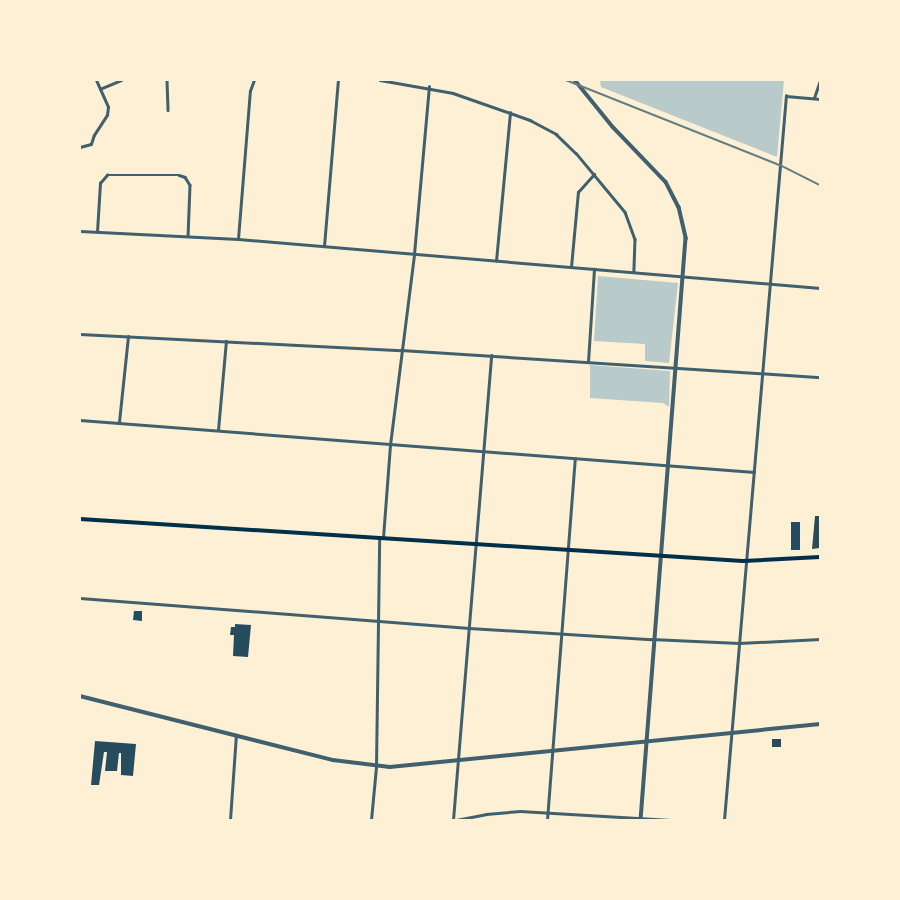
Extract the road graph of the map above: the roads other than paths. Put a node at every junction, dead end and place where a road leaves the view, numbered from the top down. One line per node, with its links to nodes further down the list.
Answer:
1 (96, 80): 10 (street)
2 (121, 80): 10 (street)
3 (167, 80): 13 (street)
4 (254, 80): 20 (street)
5 (338, 80): 21 (street)
6 (380, 80): 9 (street)
7 (575, 80): 27 (street)
8 (820, 81): 11 (street)
9 (429, 87): 14 (street); 22 (street)
10 (100, 89): 15 (street)
11 (814, 98): 12 (street); 28 (street)
12 (820, 99)
13 (168, 110)
14 (510, 113): 16 (street); 23 (street)
15 (80, 148)
16 (594, 174): 24 (street); 26 (street)
17 (80, 231): 18 (street)
18 (96, 232): 19 (street); 19 (street)
19 (188, 236): 20 (street)
20 (238, 239): 21 (street)
21 (324, 246): 22 (street)
22 (414, 254): 23 (street); 33 (street)
23 (496, 260): 24 (street)
24 (572, 267): 25 (street)
25 (594, 269): 26 (street); 35 (street)
26 (634, 272): 27 (street)
27 (684, 276): 28 (street); 36 (street)
28 (770, 284): 29 (street); 37 (street)
29 (820, 288)
30 (80, 334): 31 (street)
31 (128, 336): 32 (street); 40 (street)
32 (226, 341): 33 (street); 41 (street)
33 (401, 350): 34 (street); 42 (street)
34 (491, 356): 35 (street); 43 (street)
35 (588, 362): 36 (street)
36 (674, 368): 37 (street); 45 (street)
37 (762, 373): 38 (street); 46 (street)
38 (820, 377)
39 (80, 420): 40 (street)
40 (119, 422): 41 (street)
41 (218, 430): 42 (street)
42 (390, 445): 43 (street); 48 (street)
43 (484, 452): 44 (street); 49 (street)
44 (575, 459): 45 (street); 50 (street)
45 (668, 465): 46 (street); 51 (street)
46 (754, 472): 53 (street)
47 (80, 519): 48 (main road)
48 (381, 538): 49 (main road); 55 (street)
49 (476, 544): 50 (main road); 56 (street)
50 (568, 550): 51 (main road); 57 (street)
51 (662, 556): 53 (main road); 58 (street)
52 (820, 557): 53 (main road)
53 (747, 561): 60 (street)
54 (80, 598): 55 (street)
55 (377, 621): 56 (street); 68 (street)
56 (469, 628): 57 (street); 67 (street)
57 (562, 634): 58 (street); 66 (street)
58 (655, 639): 60 (street); 65 (street)
59 (820, 639): 60 (street)
60 (739, 643): 63 (street)
61 (80, 696): 64 (street)
62 (820, 724): 63 (street)
63 (731, 732): 65 (street); 76 (street)
64 (236, 735): 68 (street); 71 (street)
65 (647, 740): 66 (street); 70 (street)
66 (552, 750): 67 (street); 69 (street)
67 (460, 761): 68 (street); 73 (street)
68 (376, 767): 72 (street)
69 (548, 812): 70 (street); 73 (street); 74 (street)
70 (642, 819): 75 (street)
71 (230, 820)
72 (372, 820)
73 (455, 820)
74 (547, 820)
75 (671, 820)
76 (724, 820)

